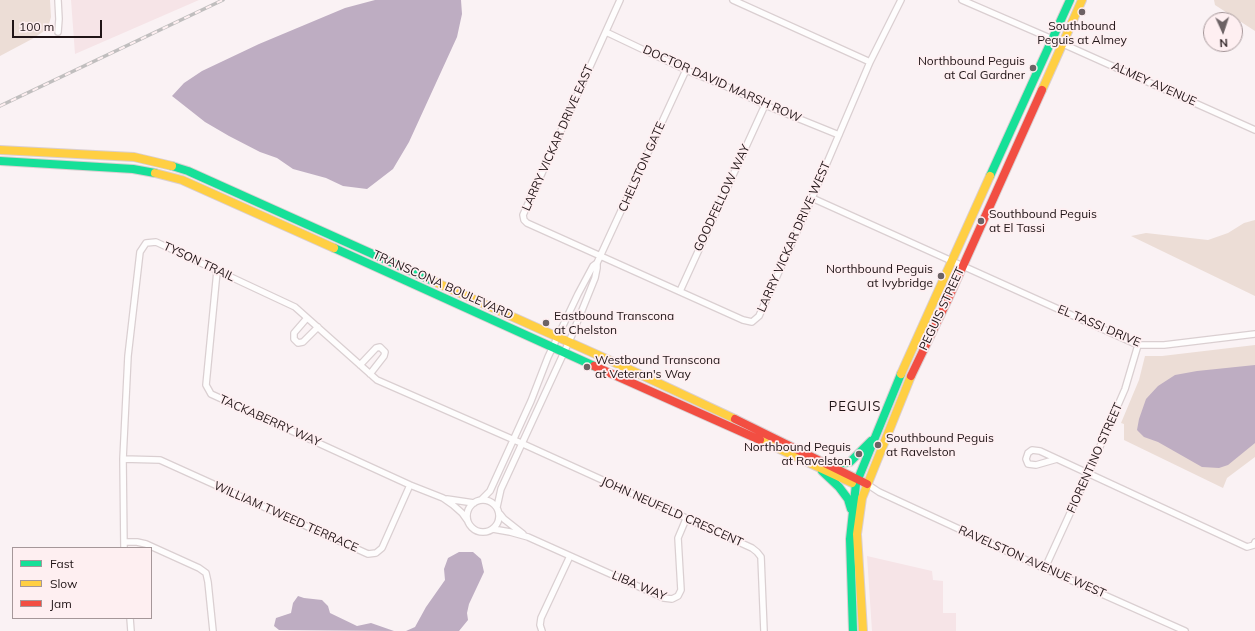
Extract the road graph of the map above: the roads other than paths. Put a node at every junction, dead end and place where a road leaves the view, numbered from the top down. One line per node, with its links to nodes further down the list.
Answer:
1 (58, 0): 8 (street)
2 (620, 0): 9 (street, LARRY VICKAR DRIVE EAST)
3 (733, 0): 12 (street)
4 (901, 0): 12 (street, LARRY VICKAR DRIVE WEST)
5 (962, 0): 10 (street, ALMEY AVENUE)
6 (1070, 0): 10 (street, PEGUIS STREET)
7 (1082, 0): 11 (street, PEGUIS STREET)
8 (58, 32)
9 (606, 32): 13 (street, DOCTOR DAVID MARSH ROW); 20 (street, LARRY VICKAR DRIVE EAST)
10 (1052, 39): 11 (street, ALMEY AVENUE); 21 (street, PEGUIS STREET)
11 (1063, 44): 15 (street, ALMEY AVENUE); 23 (street, PEGUIS STREET)
12 (870, 62): 16 (street, LARRY VICKAR DRIVE WEST)
13 (686, 70): 14 (street, DOCTOR DAVID MARSH ROW); 20 (street, CHELSTON GATE)
14 (765, 105): 16 (street, DOCTOR DAVID MARSH ROW); 25 (street, GOODFELLOW WAY)
15 (1255, 130)
16 (839, 134): 19 (street, LARRY VICKAR DRIVE WEST)
17 (0, 150): 29 (street, TRANSCONA BOULEVARD)
18 (0, 161): 32 (street, TRANSCONA BOULEVARD)
19 (812, 198): 21 (street, EL TASSI DRIVE); 25 (street, LARRY VICKAR DRIVE WEST)
20 (601, 257): 22 (street, CHELSTON GATE); 25 (street, LARRY VICKAR DRIVE WEST)
21 (952, 262): 23 (street, EL TASSI DRIVE); 36 (street, PEGUIS STREET)
22 (597, 263): 29 (street, CHELSTON GATE); 30 (street, CHELSTON GATE)
23 (963, 266): 31 (street, EL TASSI DRIVE); 46 (street, PEGUIS STREET)
24 (217, 271): 26 (street, TYSON TRAIL); 39 (street, TYSON TRAIL); 45 (street, TACKABERRY WAY)
25 (680, 291)
26 (307, 318): 27 (street, TYSON TRAIL); 27 (street)
27 (318, 327): 34 (street, TYSON TRAIL)
28 (1255, 334): 31 (street, EL TASSI DRIVE)
29 (558, 337): 30 (street, TRANSCONA BOULEVARD); 32 (street, CHELSTON GATE)
30 (569, 342): 33 (street, CHELSTON GATE); 41 (street, TRANSCONA BOULEVARD)
31 (1138, 345): 43 (street, FIORENTINO STREET)
32 (553, 347): 33 (street, TRANSCONA BOULEVARD); 37 (street, CHELSTON GATE)
33 (564, 352): 38 (street, CHELSTON GATE); 42 (street, TRANSCONA BOULEVARD)
34 (360, 365): 35 (street, TYSON TRAIL); 35 (street)
35 (370, 374): 37 (street, TYSON TRAIL)
36 (875, 436): 41 (street); 44 (street, PEGUIS STREET)
37 (513, 440): 38 (street, JOHN NEUFELD CRESCENT); 48 (street, CHELSTON GATE)
38 (521, 443): 50 (street, CHELSTON GATE); 53 (street, JOHN NEUFELD CRESCENT)
39 (123, 459): 45 (street, WILLIAM TWEED TERRACE); 58 (street, TYSON TRAIL)
40 (1057, 459): 40 (street); 43 (street)
41 (825, 463): 44 (street, TRANSCONA BOULEVARD)
42 (815, 466): 44 (street, TRANSCONA BOULEVARD); 51 (street)
43 (1088, 474): 57 (street); 60 (street, FIORENTINO STREET)
44 (857, 482): 46 (street, TRANSCONA BOULEVARD); 51 (street, PEGUIS STREET)
45 (410, 485): 47 (street, TACKABERRY WAY)
46 (866, 486): 60 (street, RAVELSTON AVENUE WEST); 67 (street, PEGUIS STREET)
47 (443, 498): 49 (street); 54 (street)
48 (481, 500): 49 (street); 50 (street)
49 (474, 503): 54 (street)
50 (497, 507): 52 (street)
51 (852, 513): 66 (street, PEGUIS STREET)
52 (500, 514): 55 (street); 56 (street, LIBA WAY)
53 (686, 519): 59 (street, LIBA WAY); 65 (street, JOHN NEUFELD CRESCENT)
54 (467, 520): 55 (street)
55 (493, 529): 56 (street, LIBA WAY)
56 (528, 537): 59 (street, LIBA WAY)
57 (1255, 542)
58 (124, 545): 63 (street)
59 (570, 556): 64 (street)
60 (1045, 568): 68 (street, RAVELSTON AVENUE WEST)
61 (130, 619): 62 (street)
62 (131, 631)
63 (213, 631)
64 (542, 631)
65 (764, 631)
66 (853, 631)
67 (863, 631)
68 (1185, 631)

